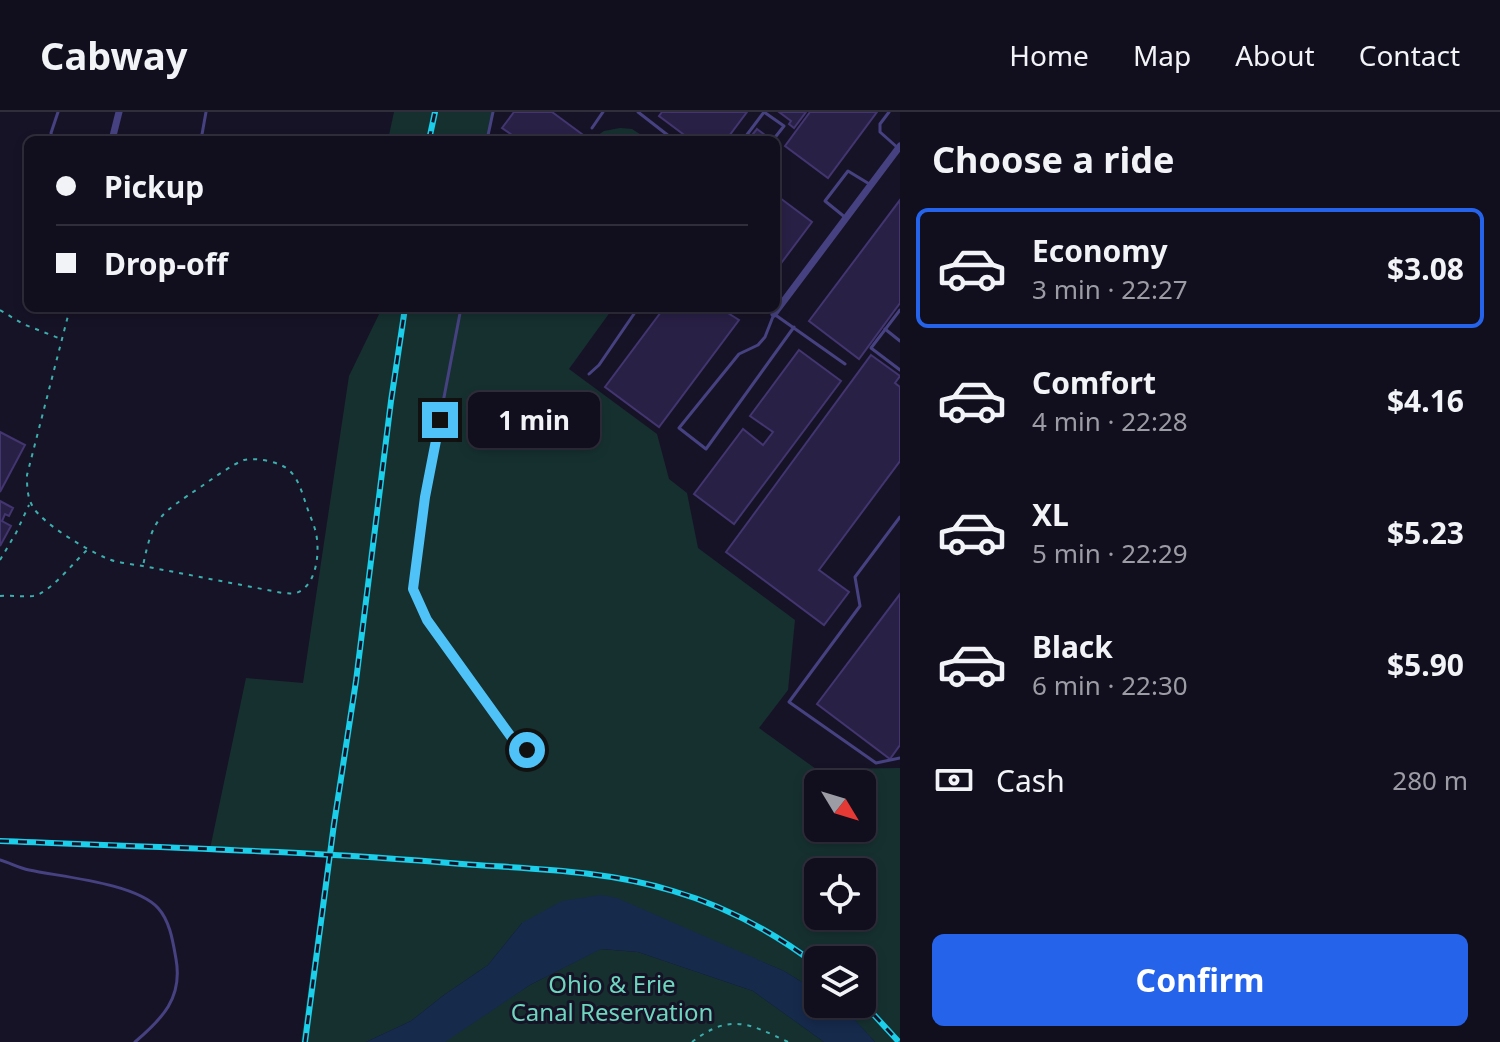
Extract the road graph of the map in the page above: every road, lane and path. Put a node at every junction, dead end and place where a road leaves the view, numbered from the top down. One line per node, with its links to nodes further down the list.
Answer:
1 (58, 112): 10 (lane)
2 (119, 112): 11 (street)
3 (206, 112): 12 (lane)
4 (493, 112): 13 (lane)
5 (603, 112): 9 (lane)
6 (638, 112): 14 (lane)
7 (764, 112): 15 (lane); 16 (lane)
8 (889, 112): 17 (lane)
9 (592, 128)
10 (52, 136)
11 (113, 136)
12 (202, 136)
13 (488, 136)
14 (669, 136)
15 (746, 136)
16 (776, 136)
17 (899, 147): 18 (street)
18 (871, 185): 19 (street); 19 (lane)
19 (846, 218): 20 (street)
20 (780, 306)
21 (0, 310): 29 (path)
22 (900, 310): 28 (lane)
23 (69, 312): 29 (path)
24 (460, 312): 40 (lane)
25 (635, 312): 33 (lane)
26 (774, 314): 27 (lane); 27 (lane)
27 (794, 327): 31 (lane)
28 (885, 329): 30 (lane); 32 (lane)
29 (62, 339): 34 (path)
30 (900, 341)
31 (845, 364)
32 (900, 370)
33 (589, 374)
34 (30, 502): 36 (path); 37 (path)
35 (900, 517): 41 (lane)
36 (88, 549): 38 (path); 39 (path)
37 (0, 560)
38 (143, 566): 38 (path)
39 (0, 596)
40 (540, 754)
41 (900, 758)
42 (0, 860): 43 (lane)
43 (135, 1042)
44 (692, 1042): 45 (path)
45 (788, 1042)

